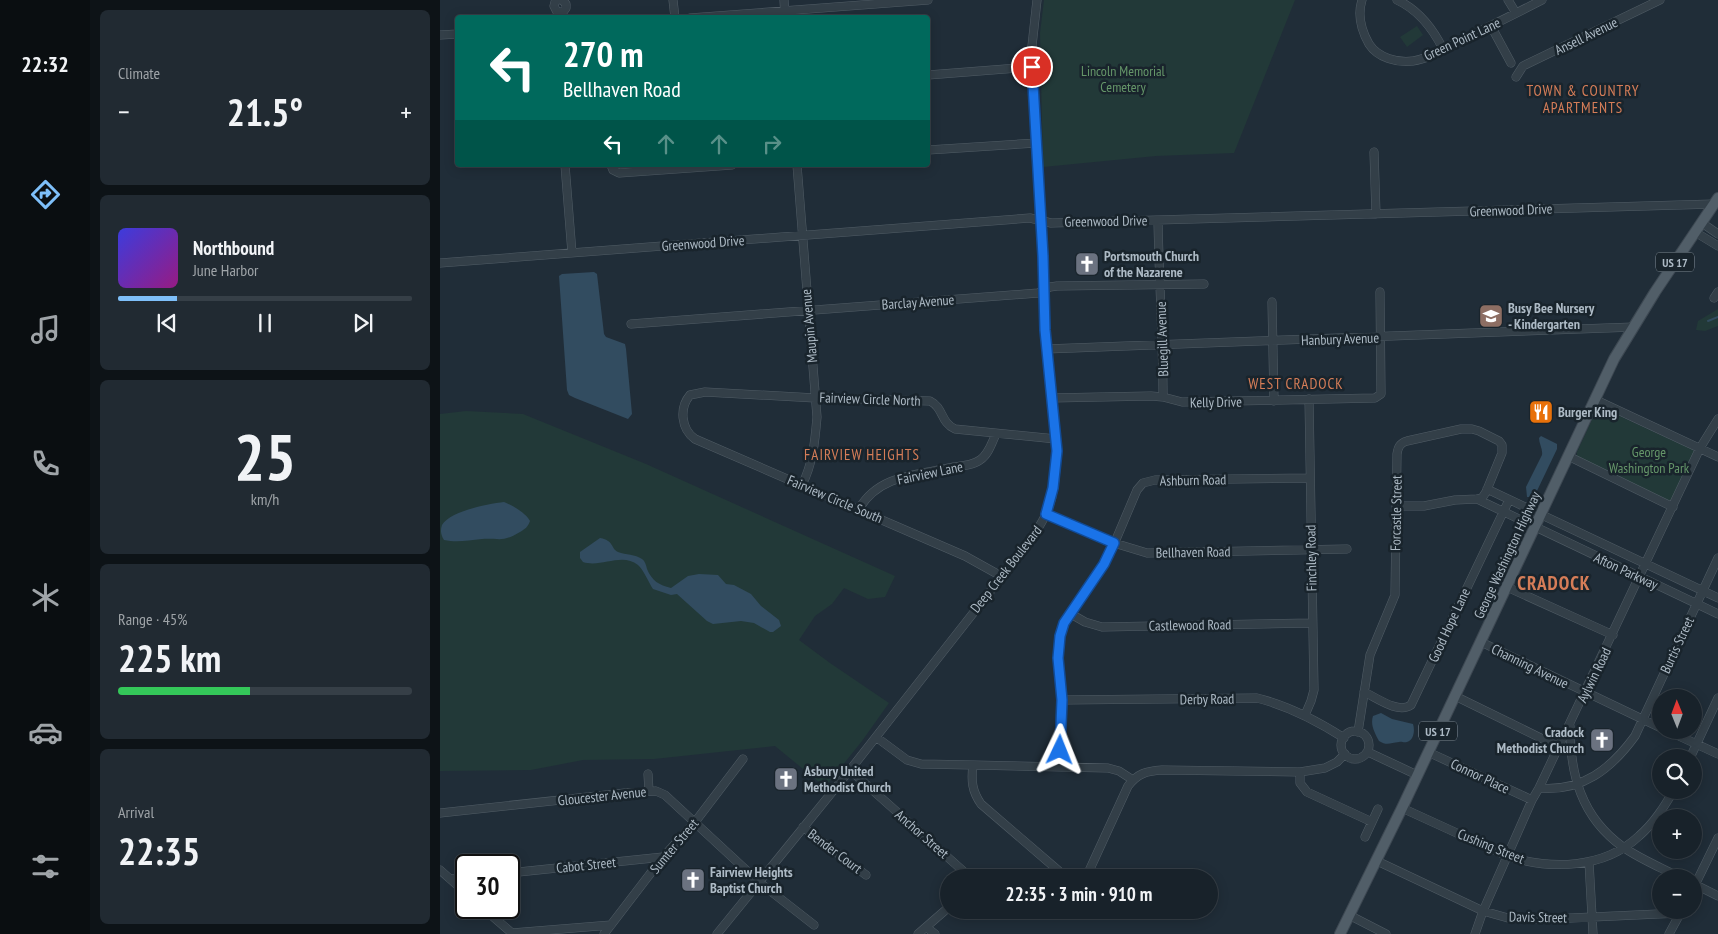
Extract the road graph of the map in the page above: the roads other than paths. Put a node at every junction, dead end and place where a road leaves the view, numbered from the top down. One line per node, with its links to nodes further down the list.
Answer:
1 (560, 0): 13 (street)
2 (673, 0): 14 (street)
3 (784, 0): 12 (street)
4 (928, 0): 12 (street)
5 (1037, 0): 21 (street, Deep Creek Boulevard)
6 (1362, 0): 19 (street, Green Point Lane)
7 (1397, 0): 19 (street)
8 (1508, 0): 11 (street)
9 (1542, 0): 11 (street, Green Point Lane)
10 (1660, 0): 23 (street, Ansell Avenue)
11 (1516, 13): 16 (street, Green Point Lane)
12 (785, 14): 15 (street)
13 (556, 15)
14 (675, 15)
15 (761, 15)
16 (1491, 26): 19 (street, Green Point Lane); 20 (street)
17 (455, 34): 18 (street)
18 (440, 35)
19 (1443, 49)
20 (1511, 63)
21 (1032, 67): 22 (street); 24 (street, Deep Creek Boulevard)
22 (930, 74)
23 (1516, 77)
24 (1036, 142): 25 (street); 33 (street, Deep Creek Boulevard)
25 (930, 150)
26 (1374, 152): 32 (street)
27 (565, 167): 39 (street)
28 (612, 167): 29 (street)
29 (704, 167)
30 (797, 167): 37 (street, Maupin Avenue)
31 (1716, 201): 32 (street, Greenwood Drive); 35 (main road, George Washington Highway / US 17)
32 (1376, 214): 34 (street, Greenwood Drive)
33 (1040, 220): 34 (street, Greenwood Drive); 37 (street, Greenwood Drive); 43 (street, Deep Creek Boulevard)
34 (1158, 220): 41 (street, Bluegill Avenue)
35 (1699, 228): 36 (street); 38 (street); 48 (main road, George Washington Highway / US 17)
36 (1718, 234)
37 (801, 235): 39 (street, Greenwood Drive); 46 (street, Maupin Avenue)
38 (1718, 246)
39 (572, 253): 40 (street, Greenwood Drive)
40 (440, 263)
41 (1159, 284): 42 (street, Barclay Avenue); 43 (street, Barclay Avenue); 51 (street, Bluegill Avenue)
42 (1204, 284)
43 (1044, 290): 46 (street, Barclay Avenue); 52 (street, Deep Creek Boulevard)
44 (1380, 292): 49 (street)
45 (1272, 302): 50 (street)
46 (808, 310): 47 (street, Barclay Avenue); 54 (street, Maupin Avenue)
47 (631, 324)
48 (1634, 327): 49 (street, Hanbury Avenue); 56 (main road, George Washington Highway / US 17)
49 (1380, 337): 50 (street, Hanbury Avenue); 57 (street, Kelly Drive)
50 (1273, 341): 51 (street, Hanbury Avenue); 58 (street)
51 (1163, 345): 52 (street, Hanbury Avenue); 53 (street, Bluegill Avenue)
52 (1046, 349): 55 (street, Deep Creek Boulevard)
53 (1163, 397): 55 (street, Kelly Drive); 58 (street, Kelly Drive)
54 (815, 398): 59 (street, Fairview Circle North); 61 (street, Fairview Circle North); 67 (street, Maupin Avenue)
55 (1051, 398): 62 (street, Deep Creek Boulevard)
56 (1594, 399): 63 (street); 64 (main road, George Washington Highway / US 17)
57 (1310, 400): 58 (street, Kelly Drive); 66 (street, Finchley Road)
58 (1274, 401)
59 (683, 412): 67 (street, Fairview Circle South)
60 (1718, 419): 63 (street, Aylwin Road)
61 (996, 434): 62 (street, Fairview Circle North); 73 (street, Fairview Lane)
62 (1056, 439): 75 (street, Deep Creek Boulevard)
63 (1700, 448): 65 (street); 72 (street, Aylwin Road)
64 (1568, 456): 72 (street); 76 (main road, George Washington Highway / US 17)
65 (1718, 456)
66 (1310, 478): 78 (street, Ashburn Road); 80 (street, Finchley Road)
67 (802, 485): 73 (street, Fairview Circle South)
68 (1487, 489): 69 (street); 70 (street, Afton Parkway); 71 (street, Forcastle Street)
69 (1477, 499): 71 (street); 74 (street, Afton Parkway)
70 (1509, 500): 74 (street, Good Hope Lane); 76 (street, Afton Parkway)
71 (1396, 506): 94 (street, Forcastle Street)
72 (1673, 507): 82 (street, Aylwin Road)
73 (859, 510): 83 (street, Fairview Circle South)
74 (1503, 512): 77 (street, Afton Parkway); 94 (street, Good Hope Lane)
75 (1046, 514): 78 (street, Bellhaven Road); 83 (street, Deep Creek Boulevard)
76 (1541, 514): 77 (main road, George Washington Highway / US 17); 82 (street, Afton Parkway)
77 (1535, 528): 84 (street, Afton Parkway); 85 (main road, George Washington Highway / US 17)
78 (1114, 543): 80 (street, Bellhaven Road); 89 (street)
79 (1347, 549): 80 (street, Bellhaven Road)
80 (1311, 550): 91 (street, Finchley Road)
81 (1718, 558): 86 (street, Burtis Street)
82 (1646, 565): 84 (street, Aylwin Road); 86 (street, Afton Parkway)
83 (1001, 576): 104 (street, Deep Creek Boulevard)
84 (1640, 578): 88 (street, Afton Parkway); 92 (street, Aylwin Road)
85 (1507, 587): 92 (street); 93 (main road, George Washington Highway / US 17)
86 (1702, 591): 87 (street, Afton Parkway); 88 (street, Burtis Street)
87 (1718, 598)
88 (1697, 604): 90 (street, Afton Parkway); 100 (street, Burtis Street)
89 (1071, 614): 91 (street, Castlewood Road); 98 (street)
90 (1718, 614)
91 (1312, 623): 99 (street, Finchley Road)
92 (1613, 635): 95 (street, Aylwin Road)
93 (1481, 642): 95 (street, Channing Avenue); 96 (main road, George Washington Highway / US 17)
94 (1364, 692): 103 (street, Forcastle Street)
95 (1585, 693): 100 (street, Channing Avenue); 101 (street, Aylwin Road)
96 (1455, 696): 108 (street); 111 (main road, George Washington Highway / US 17)
97 (1718, 698): 107 (street)
98 (1062, 700): 99 (street, Derby Road); 116 (street)
99 (1305, 715): 105 (street, Derby Road)
100 (1643, 719): 102 (street, Channing Avenue); 122 (street, Burtis Street)
101 (1570, 724): 108 (street, Aylwin Road); 122 (street)
102 (1652, 724)
103 (1358, 732): 105 (street); 110 (street)
104 (876, 737): 115 (street); 117 (street, Deep Creek Boulevard)
105 (1344, 738): 112 (street)
106 (1686, 739): 107 (street)
107 (1697, 744): 109 (street); 113 (street)
108 (1559, 747): 123 (street, Aylwin Road)
109 (1694, 749)
110 (1368, 752): 112 (street); 120 (street)
111 (1428, 752): 120 (main road, George Washington Highway / US 17); 126 (street, Connor Place)
112 (1345, 754): 118 (street)
113 (1718, 754)
114 (743, 758): 130 (street, Sumter Street)
115 (973, 765): 116 (street); 141 (street)
116 (1060, 766): 121 (street)
117 (850, 770): 132 (street, Deep Creek Boulevard); 140 (street, Anchor Street)
118 (1300, 772): 121 (street); 131 (street)
119 (648, 774): 124 (street)
120 (1417, 775): 127 (main road, George Washington Highway / US 17)
121 (1133, 780): 142 (street)
122 (1576, 785): 123 (street, Burtis Street); 135 (street)
123 (1539, 788): 126 (street, Aylwin Road)
124 (648, 791): 129 (street, Gloucester Avenue); 130 (street, Gloucester Avenue)
125 (1669, 799): 135 (street, Cushing Street)
126 (1532, 800): 136 (street, Aylwin Road)
127 (1402, 808): 136 (street, Cushing Street); 138 (main road, George Washington Highway / US 17)
128 (1378, 809): 131 (street)
129 (440, 813)
130 (695, 822): 137 (street, Sumter Street); 150 (street, Gloucester Avenue)
131 (1372, 822): 133 (street)
132 (804, 827): 147 (street, Bender Court); 150 (street, Deep Creek Boulevard)
133 (1365, 837)
134 (1718, 838): 144 (street)
135 (1624, 848): 139 (street, Cushing Street); 143 (street)
136 (1507, 856): 139 (street, Cushing Street); 154 (street, Aylwin Road)
137 (663, 857): 146 (street, Cabot Street); 161 (street, Sumter Street)
138 (1377, 861): 154 (street, Davis Street); 157 (main road, George Washington Highway / US 17)
139 (1589, 862): 158 (street)
140 (961, 869)
141 (1057, 869)
142 (1090, 869)
143 (1663, 869)
144 (1702, 869)
145 (440, 870): 149 (street)
146 (520, 872)
147 (866, 875)
148 (455, 878): 149 (street)
149 (450, 879): 151 (street)
150 (759, 882): 162 (street, Gloucester Avenue); 166 (street, Deep Creek Boulevard)
151 (455, 883)
152 (1702, 889): 153 (street)
153 (1718, 896)
154 (1483, 911): 158 (street, Davis Street); 171 (street, Aylwin Road)
155 (1652, 913): 158 (street, Davis Street)
156 (940, 915): 163 (street)
157 (1349, 915): 169 (main road, George Washington Highway / US 17); 170 (street)
158 (1592, 917): 172 (street)
159 (495, 919): 164 (street)
160 (1677, 919): 173 (street)
161 (611, 925): 164 (street); 165 (street, Sumter Street)
162 (814, 925)
163 (926, 927): 167 (street); 168 (street)
164 (512, 934)
165 (604, 934)
166 (717, 934)
167 (918, 934)
168 (934, 934)
169 (1340, 934)
170 (1386, 934)
171 (1475, 934)
172 (1593, 934)
173 (1669, 934)

